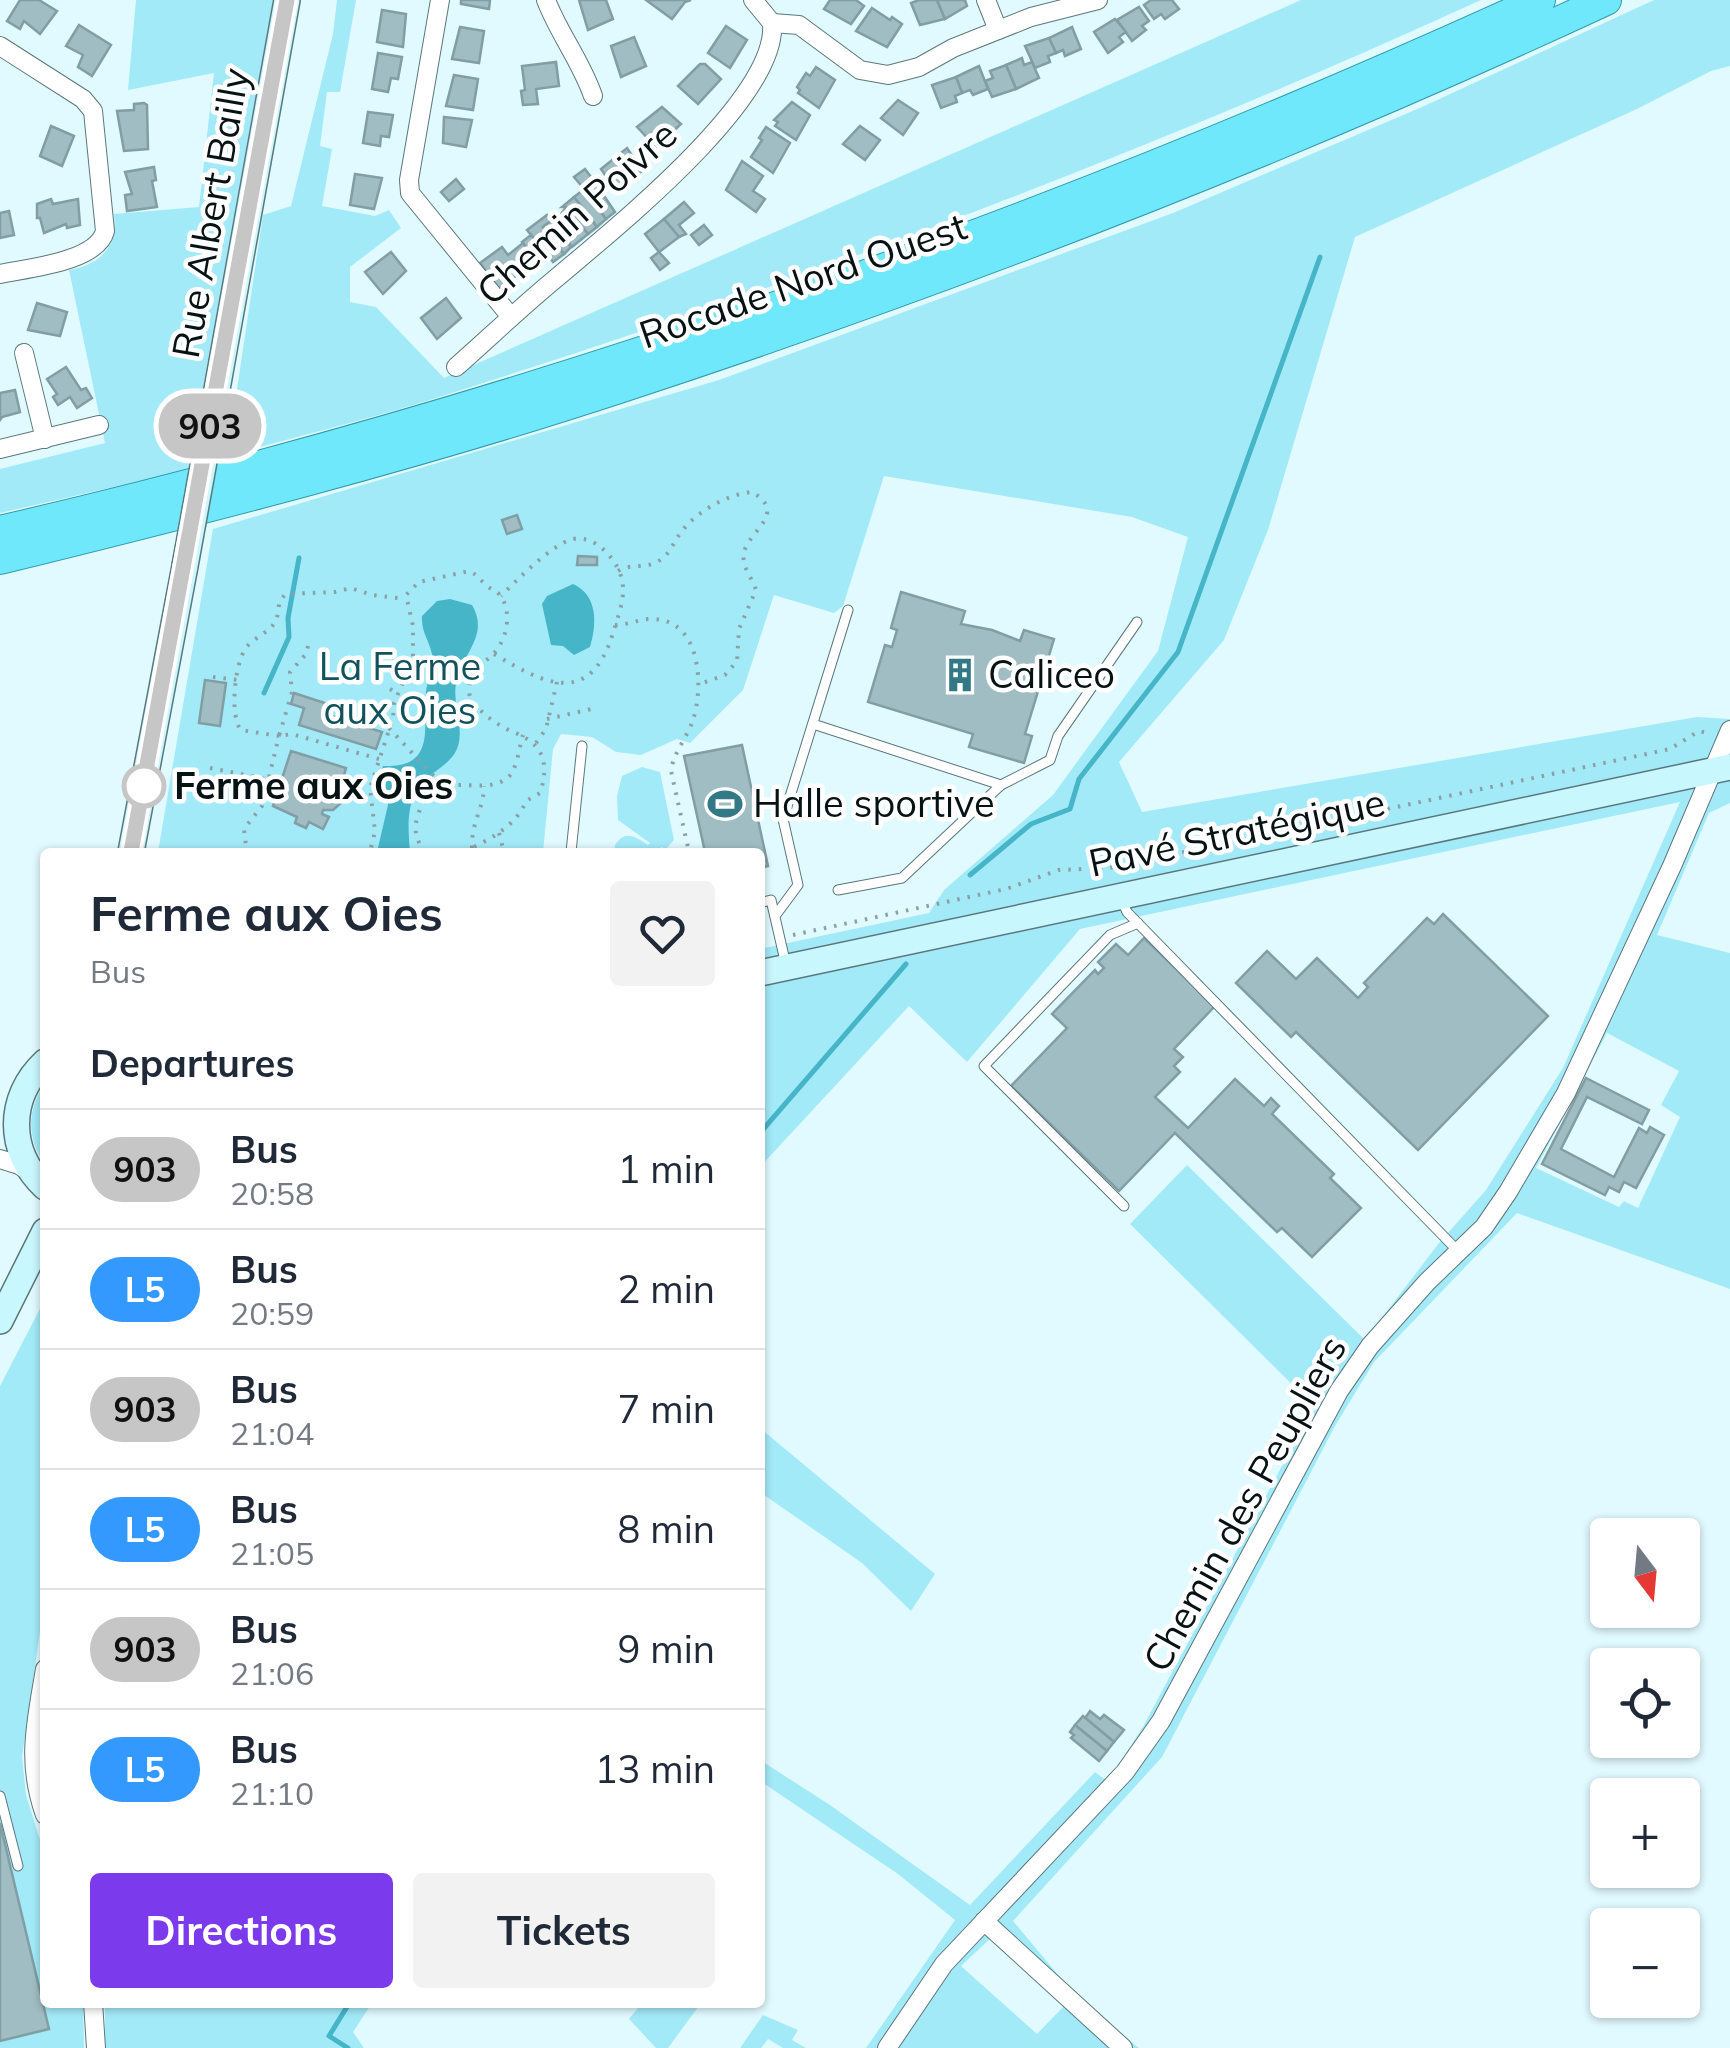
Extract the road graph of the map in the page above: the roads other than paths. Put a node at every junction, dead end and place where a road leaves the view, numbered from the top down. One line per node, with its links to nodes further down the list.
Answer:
1 (288, 0): 28 (main road, Rue Albert Bailly, bridge)
2 (440, 0): 14 (street)
3 (546, 0): 12 (street)
4 (753, 0): 9 (street)
5 (986, 0): 10 (street)
6 (1098, 0): 10 (street)
7 (1540, 0): 20 (highway, Rocade Nord Ouest)
8 (1606, 0): 21 (highway, Rocade Nord Ouest)
9 (772, 23): 10 (street); 14 (street, Chemin Poivre)
10 (998, 30)
11 (0, 46): 13 (street)
12 (593, 96)
13 (0, 274)
14 (512, 317): 16 (street, Chemin Poivre)
15 (24, 353): 18 (street)
16 (456, 367)
17 (100, 426): 18 (street)
18 (45, 438): 19 (street)
19 (0, 449)
20 (0, 531)
21 (0, 559)
22 (848, 610): 24 (lane)
23 (1136, 622): 27 (lane)
24 (813, 724): 27 (lane); 33 (lane)
25 (582, 746): 29 (lane)
26 (1725, 751): 31 (main road, Pavé Stratégique); 44 (street, Chemin des Peupliers)
27 (1000, 785): 30 (lane)
28 (132, 848)
29 (571, 848)
30 (838, 890)
31 (1120, 896): 34 (lane); 35 (main road, Pavé Stratégique)
32 (765, 901): 33 (lane)
33 (775, 916): 35 (lane)
34 (1138, 923): 42 (lane); 44 (lane)
35 (787, 967): 36 (main road, Pavé Stratégique)
36 (765, 972)
37 (40, 1068): 38 (main road)
38 (9, 1111): 40 (main road)
39 (0, 1159): 41 (street)
40 (40, 1181)
41 (40, 1182)
42 (1124, 1206)
43 (40, 1241): 46 (main road)
44 (1458, 1252): 52 (street, Chemin des Peupliers)
45 (40, 1281): 47 (main road)
46 (0, 1321)
47 (0, 1336)
48 (40, 1702): 50 (street)
49 (0, 1796): 51 (lane)
50 (40, 1801)
51 (18, 1866)
52 (984, 1921): 55 (street, Chemin des Peupliers); 56 (street)
53 (93, 2008): 54 (street)
54 (96, 2048)
55 (888, 2048)
56 (1123, 2048)

